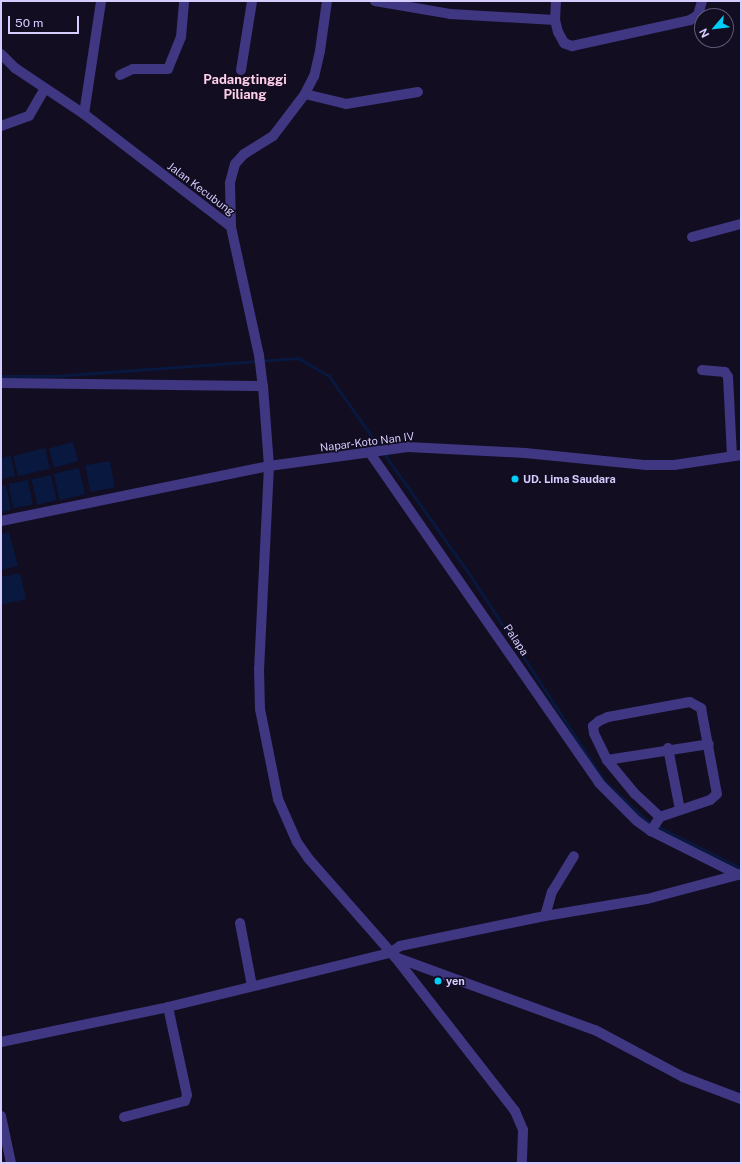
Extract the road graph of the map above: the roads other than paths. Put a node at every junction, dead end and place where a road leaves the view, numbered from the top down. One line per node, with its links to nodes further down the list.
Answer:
1 (101, 1): 15 (street)
2 (184, 1): 11 (street)
3 (252, 1): 10 (street)
4 (328, 1): 14 (street)
5 (375, 1): 8 (street)
6 (556, 1): 8 (street)
7 (702, 1): 8 (street)
8 (555, 20)
9 (1, 54): 12 (street, Jalan Kecubung)
10 (241, 70)
11 (120, 75)
12 (45, 88): 15 (street, Jalan Kecubung); 16 (street)
13 (418, 92): 14 (street)
14 (305, 94): 18 (street)
15 (84, 114): 18 (street, Jalan Kecubung)
16 (1, 126)
17 (741, 224): 19 (street)
18 (231, 226): 22 (street, Jalan Kecubung)
19 (692, 237)
20 (702, 370): 24 (street)
21 (1, 384): 22 (street)
22 (263, 386): 25 (street, Jalan Kecubung)
23 (372, 453): 24 (street, Napar-Koto Nan IV); 25 (street, Napar-Koto Nan IV); 31 (street, Palapa)
24 (737, 455)
25 (269, 466): 26 (street, Napar-Koto Nan IV); 36 (street, Jalan Kecubung)
26 (1, 521)
27 (709, 744): 28 (street); 29 (street); 30 (street)
28 (668, 748): 29 (street); 30 (street)
29 (607, 760): 31 (street)
30 (680, 810): 31 (street)
31 (655, 824): 33 (street, Palapa)
32 (574, 856): 34 (street)
33 (740, 874): 34 (street)
34 (544, 916): 36 (street)
35 (240, 923): 37 (street)
36 (393, 955): 37 (street); 40 (street); 44 (street, Jalan Kecubung)
37 (252, 986): 38 (street)
38 (168, 1007): 39 (street); 42 (street)
39 (1, 1042)
40 (741, 1099)
41 (1, 1116): 43 (street)
42 (124, 1117)
43 (11, 1163)
44 (522, 1163)

